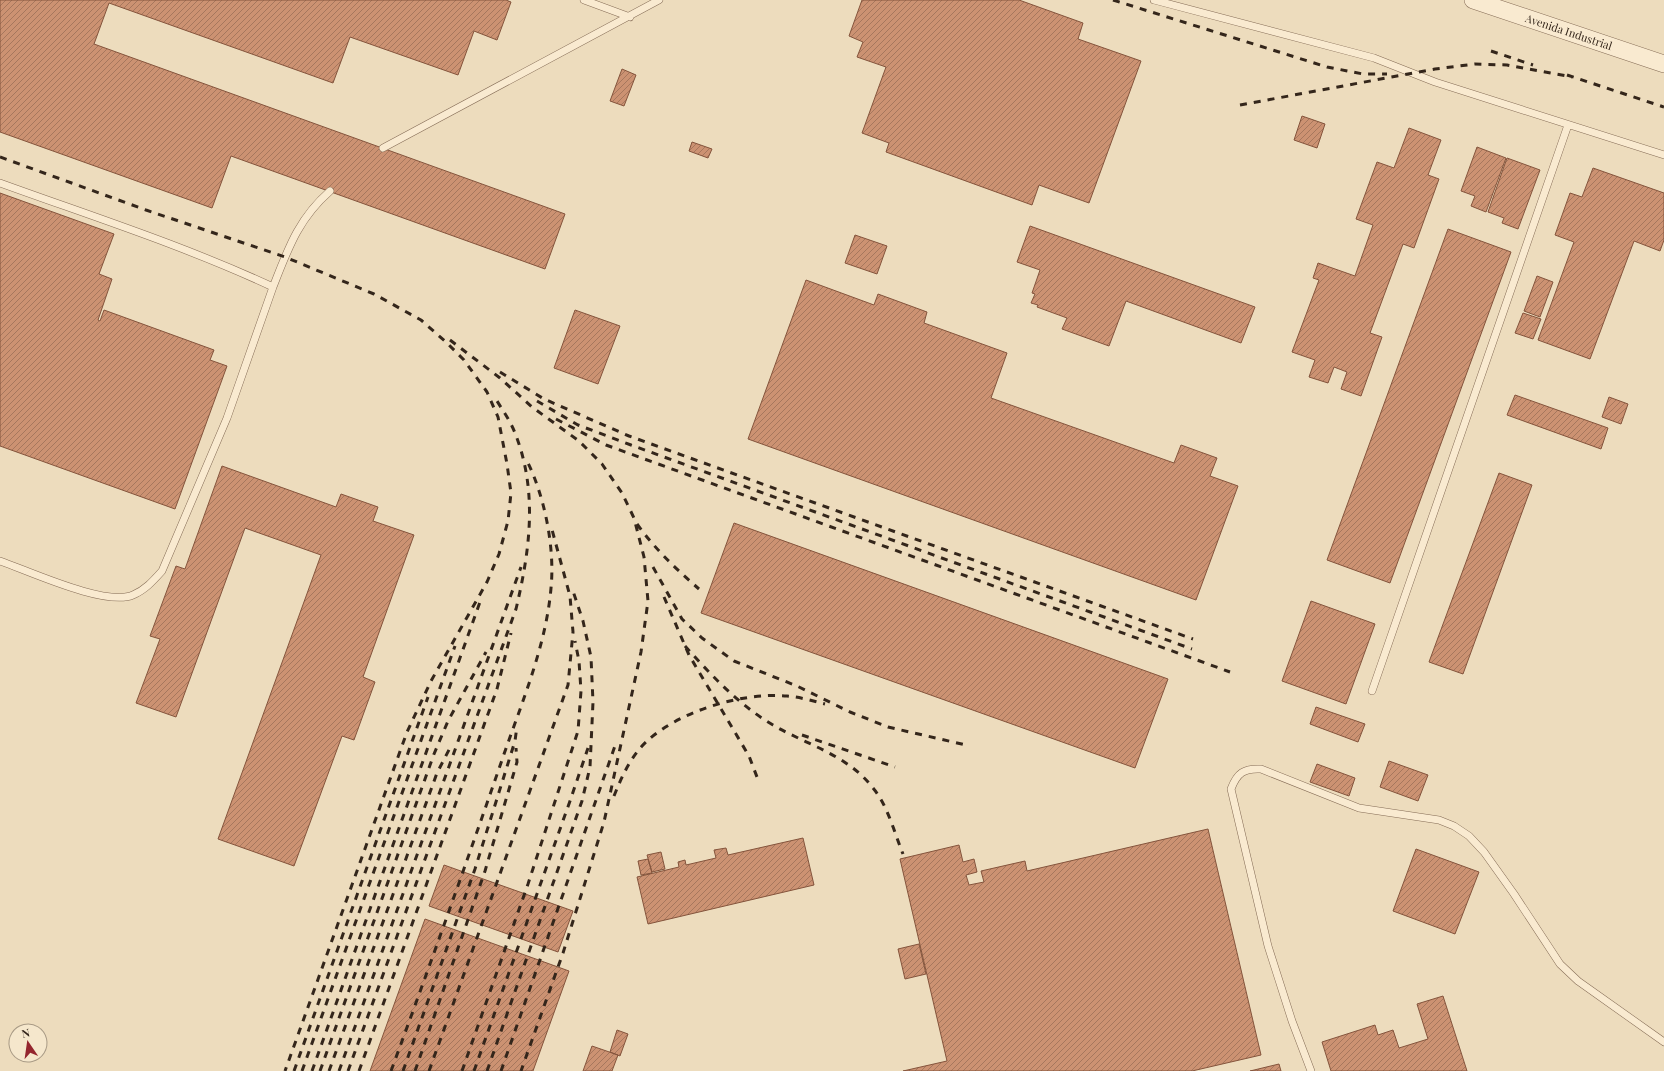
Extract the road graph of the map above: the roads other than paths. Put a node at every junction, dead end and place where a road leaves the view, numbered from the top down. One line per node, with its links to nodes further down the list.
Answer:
1 (584, 0): 5 (lane)
2 (659, 0): 5 (lane)
3 (1154, 0): 7 (lane)
4 (1473, 0): 6 (street, Avenida Industrial)
5 (630, 17): 8 (lane)
6 (1664, 64)
7 (1568, 125): 9 (lane); 14 (lane)
8 (383, 148)
9 (1664, 155)
10 (0, 183): 12 (lane)
11 (330, 192): 12 (lane)
12 (273, 287): 13 (lane)
13 (0, 561)
14 (1372, 691)
15 (1664, 1042): 16 (lane)
16 (1311, 1071)

